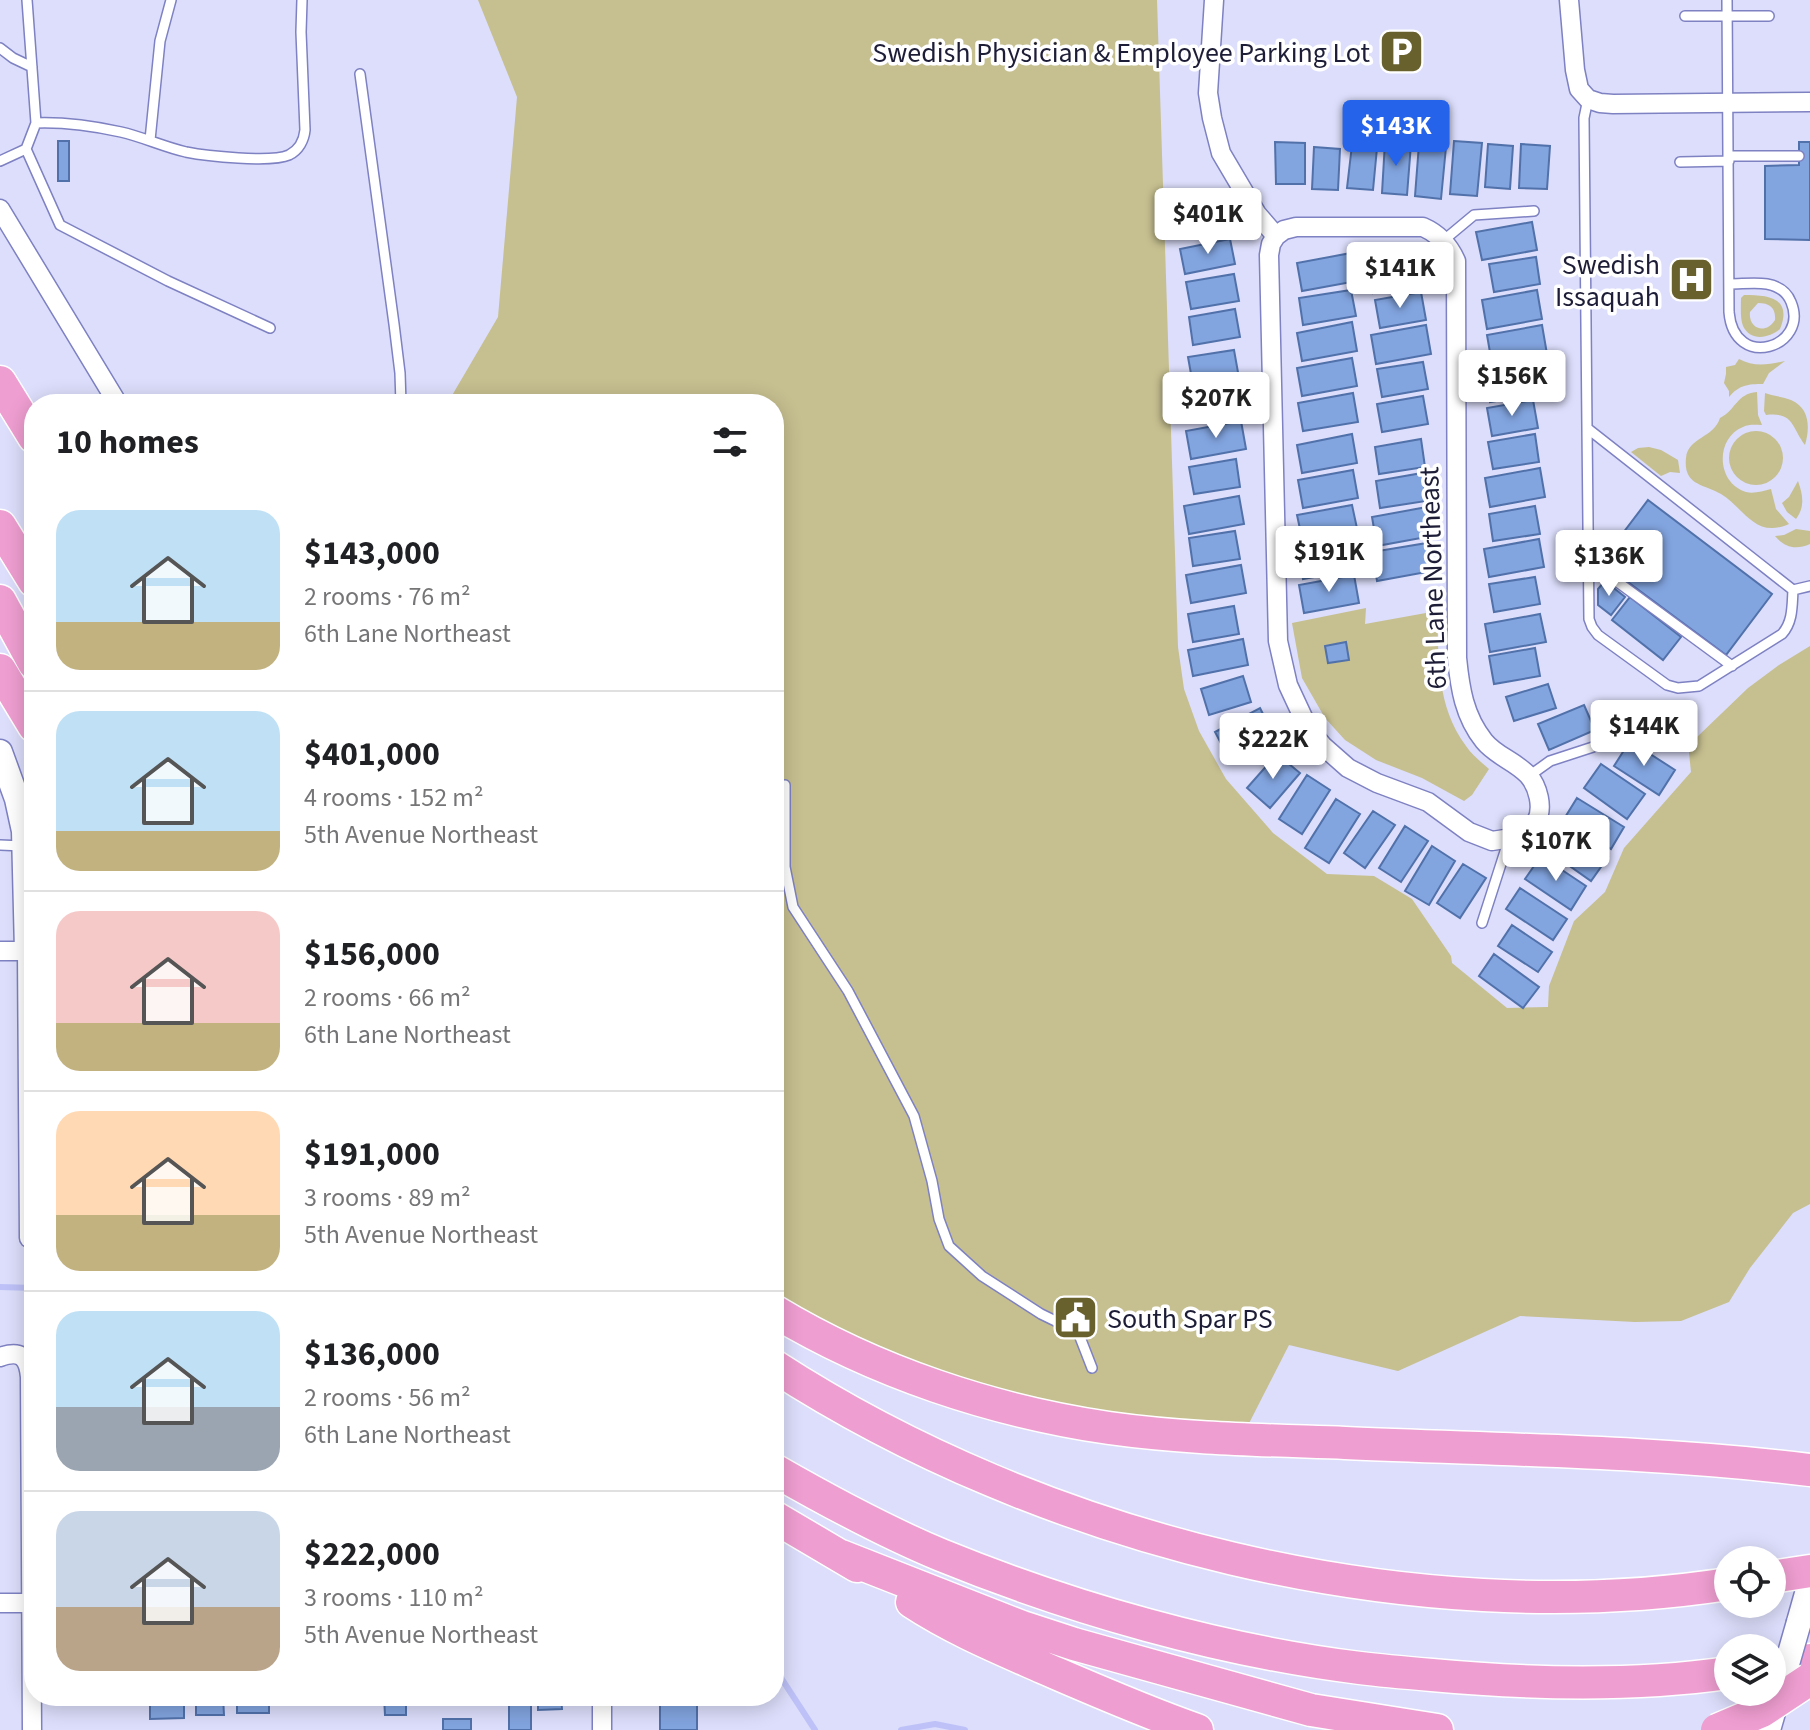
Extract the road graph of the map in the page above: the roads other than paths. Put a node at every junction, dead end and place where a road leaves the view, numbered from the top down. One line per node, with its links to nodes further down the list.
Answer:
1 (27, 0): 11 (lane)
2 (171, 0): 17 (lane)
3 (302, 0): 17 (lane)
4 (1214, 0): 25 (street)
5 (1569, 0): 13 (street)
6 (1727, 0): 8 (lane)
7 (1685, 16): 8 (lane)
8 (1728, 16): 9 (lane); 15 (lane)
9 (1769, 16)
10 (0, 48): 11 (lane)
11 (32, 67): 16 (lane)
12 (360, 74): 31 (lane)
13 (1588, 99): 15 (street); 33 (lane)
14 (1810, 102): 15 (street)
15 (1729, 103): 20 (lane)
16 (36, 123): 17 (lane); 18 (lane)
17 (150, 140)
18 (26, 149): 21 (lane); 28 (lane)
19 (1799, 156): 20 (lane)
20 (1729, 159): 22 (lane); 27 (lane)
21 (0, 161)
22 (1680, 162)
23 (0, 209): 30 (street)
24 (1534, 211): 26 (lane)
25 (1276, 236): 26 (street); 49 (street)
26 (1444, 240): 46 (street, 6th Lane Northeast)
27 (1729, 284): 27 (lane)
28 (270, 328)
29 (0, 382): 32 (highway)
30 (112, 394)
31 (400, 394)
32 (24, 421)
33 (1587, 428): 35 (lane); 38 (lane)
34 (0, 526): 36 (highway)
35 (1589, 561): 41 (lane); 41 (lane)
36 (24, 565)
37 (1810, 586): 38 (lane)
38 (1793, 590): 41 (lane)
39 (0, 601): 40 (highway)
40 (24, 645)
41 (1732, 666)
42 (0, 670): 43 (highway)
43 (24, 710)
44 (1619, 728): 46 (lane)
45 (0, 752): 48 (street)
46 (1529, 776): 49 (street)
47 (785, 785): 59 (lane)
48 (24, 831)
49 (1509, 839): 52 (lane)
50 (0, 845): 51 (lane)
51 (24, 847)
52 (1482, 923)
53 (0, 951): 54 (street)
54 (24, 951)
55 (784, 1316): 61 (highway)
56 (784, 1330): 61 (highway)
57 (0, 1357): 58 (street)
58 (24, 1358)
59 (1092, 1368)
60 (784, 1372): 68 (highway)
61 (1801, 1469)
62 (784, 1476): 73 (highway)
63 (784, 1523): 64 (highway)
64 (841, 1556): 79 (highway); 80 (highway)
65 (1810, 1571): 66 (highway)
66 (1786, 1575)
67 (1810, 1583): 82 (street, bridge)
68 (1714, 1585)
69 (0, 1603): 70 (street)
70 (24, 1603)
71 (1810, 1660): 72 (highway)
72 (1786, 1664)
73 (1714, 1674)
74 (1810, 1679): 81 (highway, bridge)
75 (32, 1706): 77 (street)
76 (602, 1706): 78 (street)
77 (32, 1730)
78 (602, 1730)
79 (1197, 1730)
80 (1437, 1730)
81 (1717, 1730)
82 (1768, 1730)

